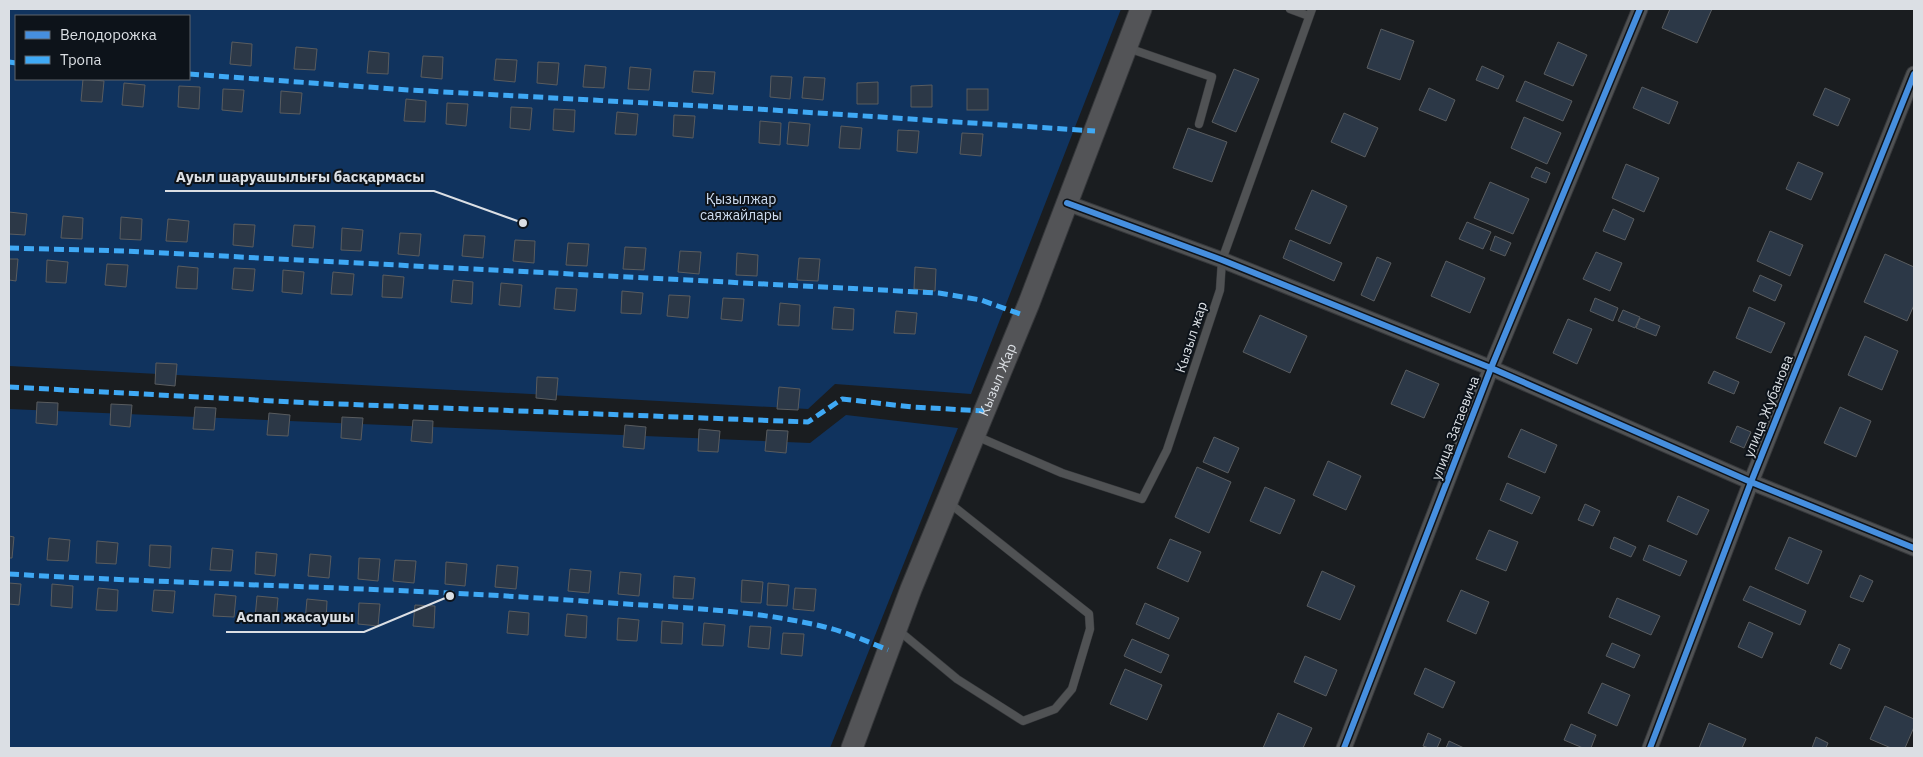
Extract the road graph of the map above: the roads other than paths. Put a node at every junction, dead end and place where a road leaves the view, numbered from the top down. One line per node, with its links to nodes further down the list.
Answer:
1 (1140, 9): 5 (main road, Кызыл Жар)
2 (1290, 9): 4 (lane)
3 (1640, 9): 10 (street, улица Затаевича)
4 (1311, 12): 9 (lane, Кызыл жар)
5 (1126, 47): 7 (lane); 8 (main road, Кызыл Жар)
6 (1914, 74): 12 (street, улица Жубанова)
7 (1199, 124)
8 (1067, 203): 9 (street); 11 (main road, Кызыл Жар)
9 (1222, 260): 10 (street); 11 (lane, Кызыл жар)
10 (1492, 368): 12 (street); 17 (street, улица Затаевича)
11 (974, 435): 13 (main road, Кызыл Жар)
12 (1751, 482): 14 (street); 18 (street, улица Жубанова)
13 (947, 501): 15 (main road, Кызыл Жар); 15 (lane)
14 (1914, 548)
15 (897, 629): 16 (main road, Кызыл Жар)
16 (852, 748)
17 (1344, 748)
18 (1650, 748)

